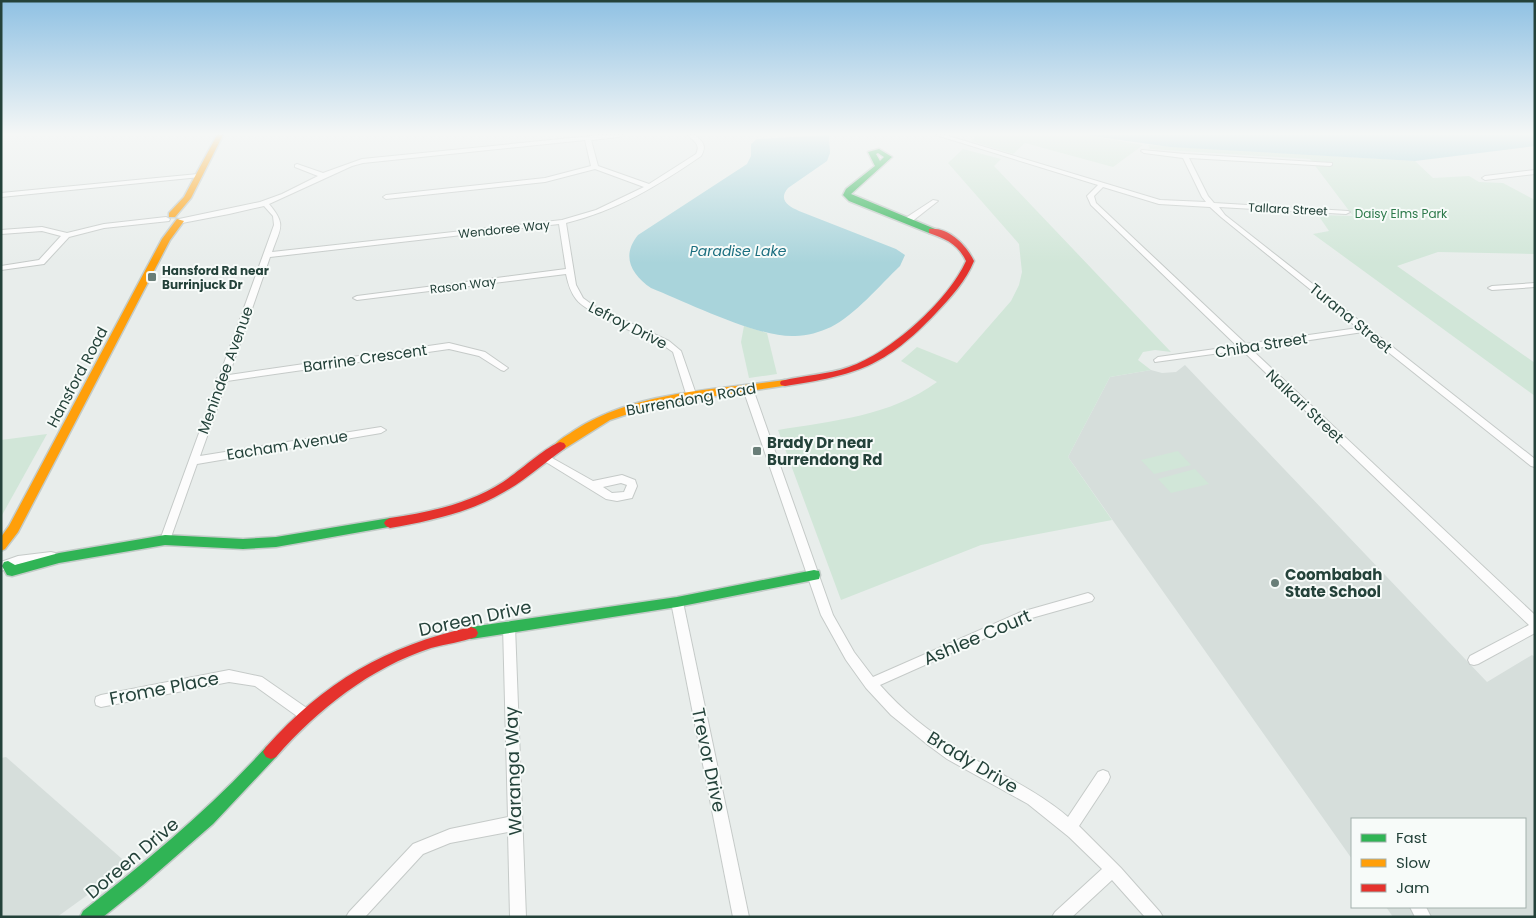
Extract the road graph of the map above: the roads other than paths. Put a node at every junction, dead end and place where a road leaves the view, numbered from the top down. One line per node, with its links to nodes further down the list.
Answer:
1 (179, 178): 12 (street)
2 (197, 178): 18 (street)
3 (317, 178): 15 (street)
4 (554, 178): 13 (street)
5 (625, 178): 10 (street)
6 (660, 178): 10 (street, Wendoree Way)
7 (866, 178): 19 (street, Burrendong Road)
8 (1076, 178): 11 (street, Tallara Street)
9 (1196, 178): 16 (street, Turana Street)
10 (647, 186): 20 (street, Wendoree Way)
11 (1102, 186): 16 (street, Tallara Street); 30 (street, Nalkari Street)
12 (1, 195)
13 (386, 197)
14 (935, 201): 19 (street)
15 (265, 203): 18 (street); 23 (street, Menindee Avenue)
16 (1212, 205): 17 (street, Tallara Street); 29 (street, Turana Street)
17 (1346, 212)
18 (177, 218): 22 (street); 41 (street, Hansford Road)
19 (907, 221): 34 (street, Burrendong Road)
20 (562, 222): 23 (street, Wendoree Way); 25 (street, Lefroy Drive)
21 (1, 232): 22 (street)
22 (66, 235): 24 (street)
23 (267, 255): 33 (street, Menindee Avenue)
24 (1, 268)
25 (569, 271): 28 (street, Rason Way); 35 (street, Lefroy Drive)
26 (1535, 285): 27 (street)
27 (1492, 288)
28 (357, 298)
29 (1365, 329): 30 (street, Chiba Street); 39 (street, Turana Street)
30 (1244, 348): 31 (street, Chiba Street); 48 (street, Nalkari Street)
31 (1158, 360)
32 (504, 368): 33 (street, Barrine Crescent)
33 (221, 379): 38 (street, Menindee Avenue)
34 (748, 389): 35 (street, Burrendong Road); 45 (street, Brady Drive)
35 (692, 397): 37 (street, Burrendong Road)
36 (381, 430): 38 (street, Eacham Avenue)
37 (546, 457): 40 (street); 42 (street, Burrendong Road)
38 (193, 461): 42 (street, Menindee Avenue)
39 (1535, 464)
40 (593, 485)
41 (14, 529): 43 (street, Hansford Road); 44 (street, Hansford Road)
42 (166, 540): 44 (street, Burrendong Road)
43 (1, 546)
44 (3, 569)
45 (814, 575): 47 (street, Doreen Drive); 51 (street, Brady Drive)
46 (1088, 598): 51 (street, Ashlee Court)
47 (677, 602): 49 (street, Doreen Drive); 61 (street, Trevor Drive)
48 (1535, 625): 50 (street)
49 (509, 626): 53 (street, Doreen Drive); 55 (street, Waranga Way)
50 (1474, 660)
51 (870, 684): 56 (street, Brady Drive)
52 (101, 701): 53 (street, Frome Place)
53 (306, 715): 58 (street, Doreen Drive)
54 (1103, 777): 56 (street)
55 (515, 823): 59 (street); 60 (street, Waranga Way)
56 (1070, 826): 57 (street, Brady Drive)
57 (1112, 870): 62 (street); 63 (street, Brady Drive)
58 (89, 917)
59 (354, 917)
60 (518, 917)
61 (741, 917)
62 (1060, 917)
63 (1155, 917)

